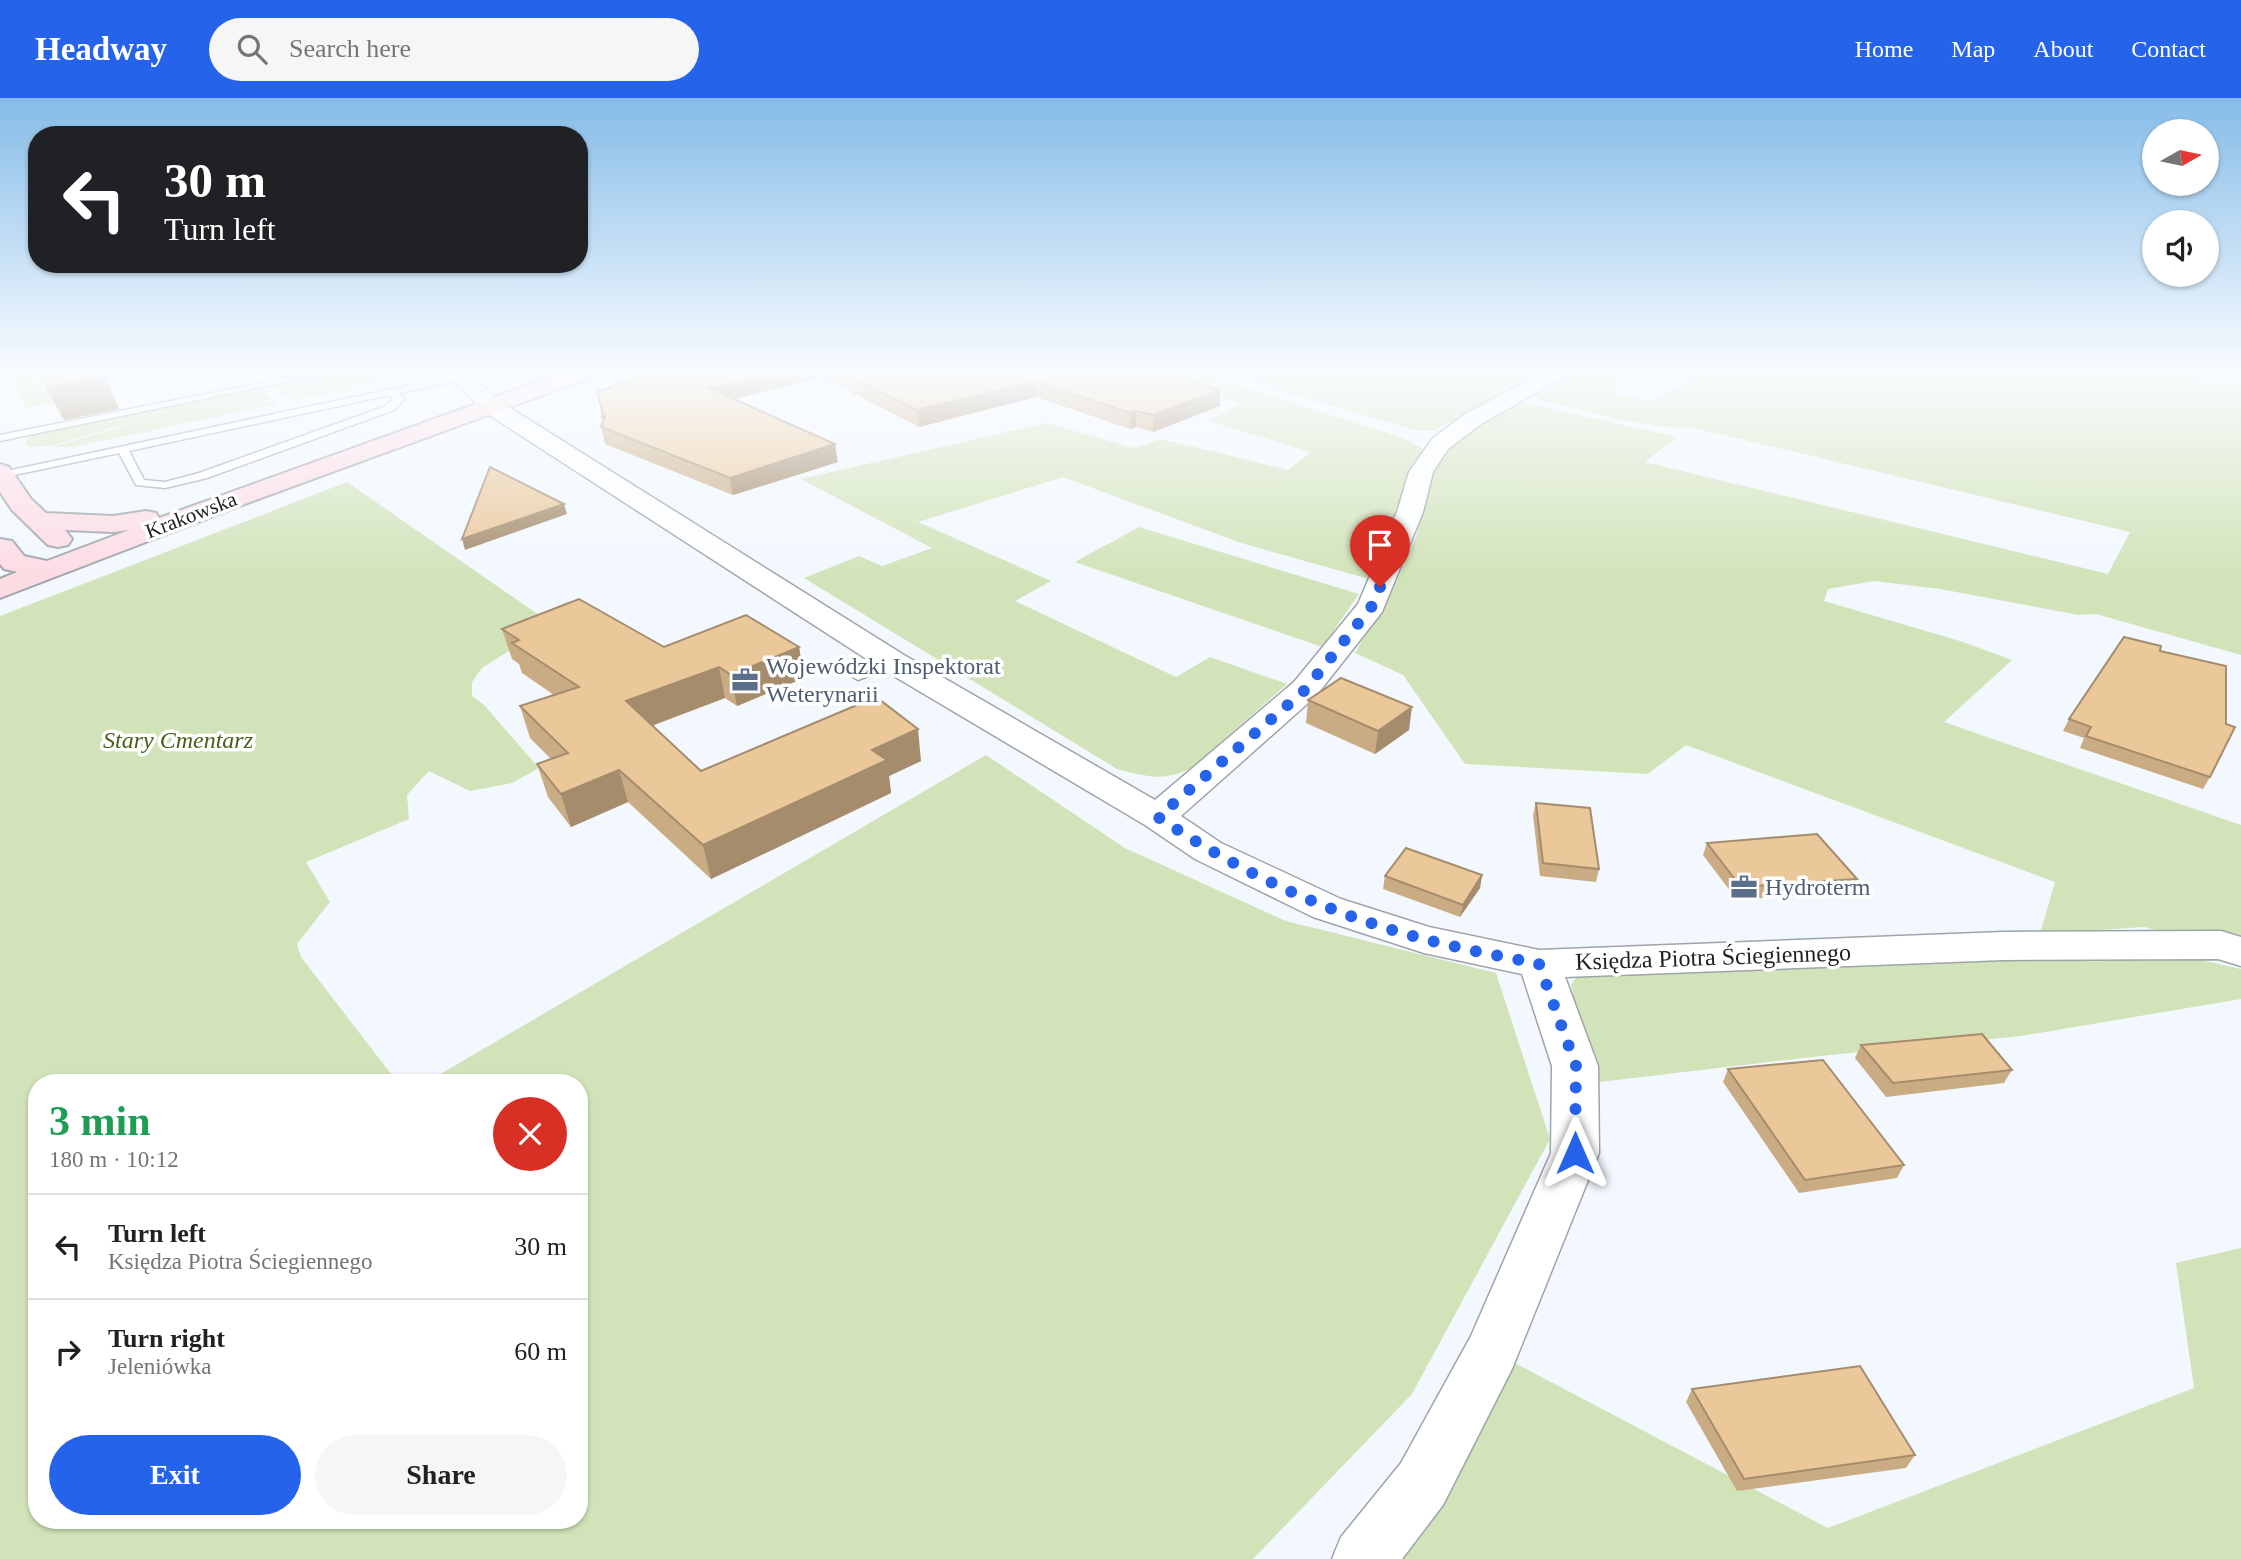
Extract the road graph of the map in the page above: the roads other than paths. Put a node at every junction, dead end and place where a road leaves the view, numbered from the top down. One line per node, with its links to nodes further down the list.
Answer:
1 (154, 441): 6 (lane)
2 (299, 441): 6 (lane)
3 (394, 441): 8 (main road, Krakowska)
4 (546, 441): 13 (street, Księdza Piotra Ściegiennego)
5 (1444, 441): 15 (street)
6 (122, 448): 7 (lane)
7 (1, 473): 9 (main road)
8 (215, 506): 9 (main road); 11 (main road, Krakowska)
9 (30, 513): 10 (main road); 11 (main road)
10 (1, 548): 11 (main road)
11 (50, 570): 12 (main road, Krakowska)
12 (0, 589)
13 (893, 662): 14 (lane); 15 (street, Księdza Piotra Ściegiennego)
14 (858, 676)
15 (1158, 817): 17 (street, Księdza Piotra Ściegiennego)
16 (2241, 952): 17 (street, Księdza Piotra Ściegiennego)
17 (1539, 964): 18 (street)
18 (1363, 1559)

